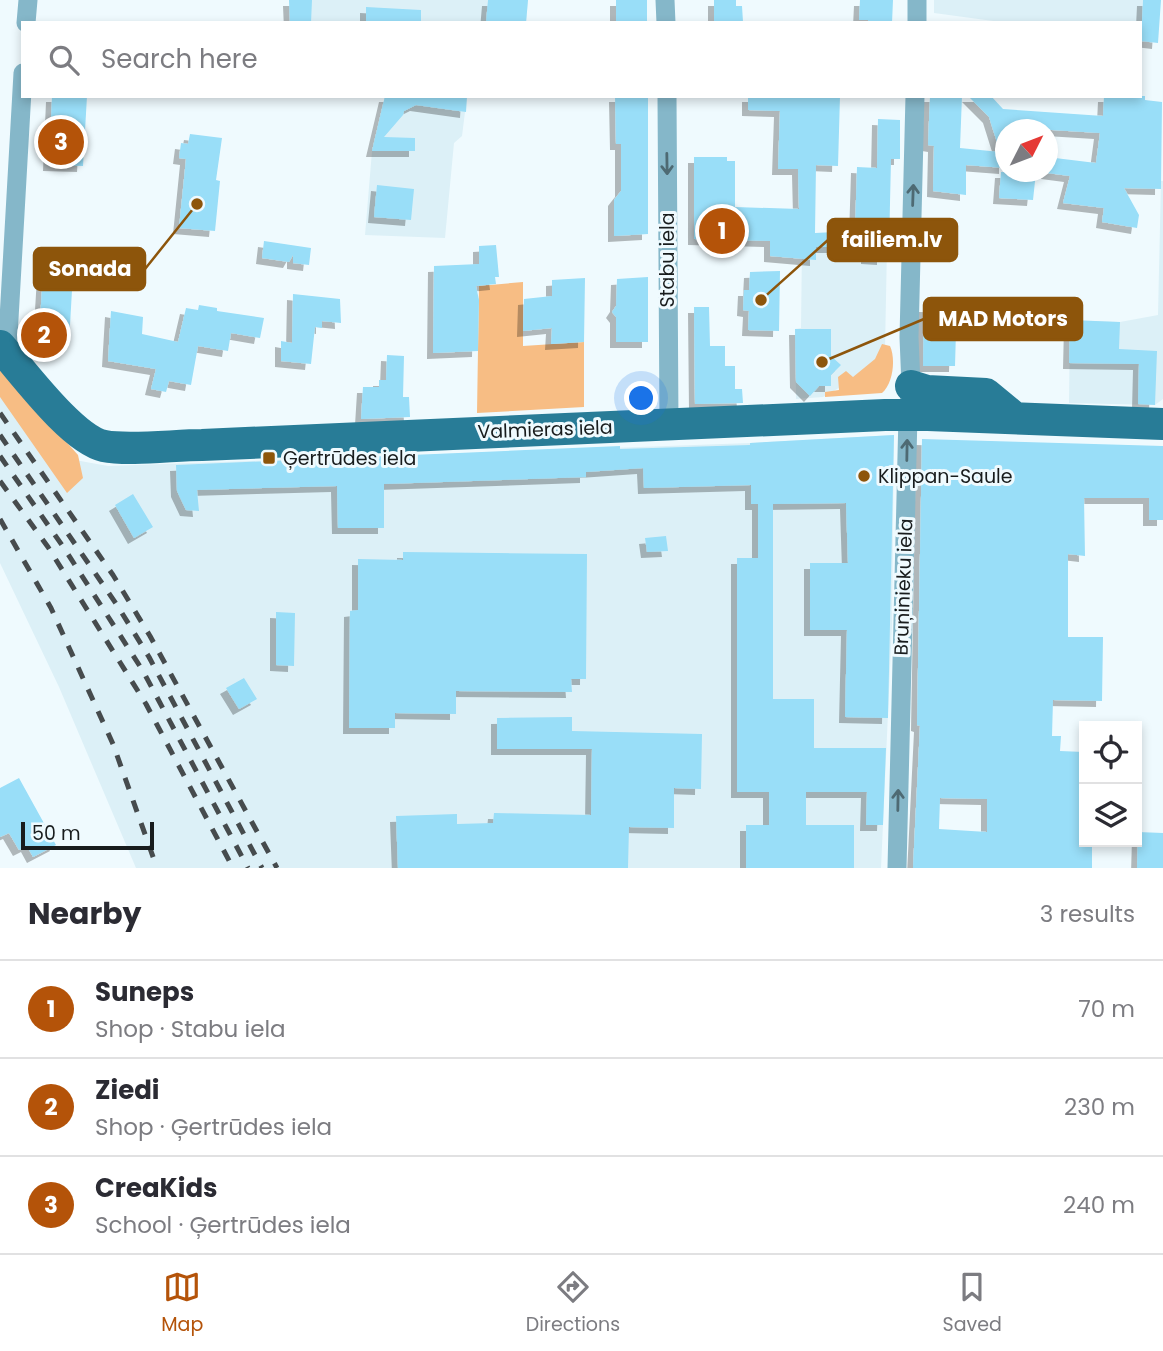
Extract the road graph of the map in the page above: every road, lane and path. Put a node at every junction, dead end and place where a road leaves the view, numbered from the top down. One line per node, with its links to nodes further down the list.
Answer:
1 (28, 0): 4 (street)
2 (666, 0): 5 (street)
3 (917, 0): 6 (street)
4 (26, 21)
5 (666, 21)
6 (917, 21)
7 (22, 98): 10 (street)
8 (667, 98): 14 (street, Stabu iela, one-way to 14)
9 (915, 98): 13 (street, Bruņinieku iela, one-way to 9)
10 (13, 242): 11 (street); 12 (street)
11 (0, 264)
12 (3, 350): 14 (main road, Valmieras iela)
13 (910, 400): 14 (main road, Valmieras iela); 15 (main road, Valmieras iela); 16 (street, Bruņinieku iela, one-way to 13)
14 (669, 424)
15 (1163, 424)
16 (897, 868)

